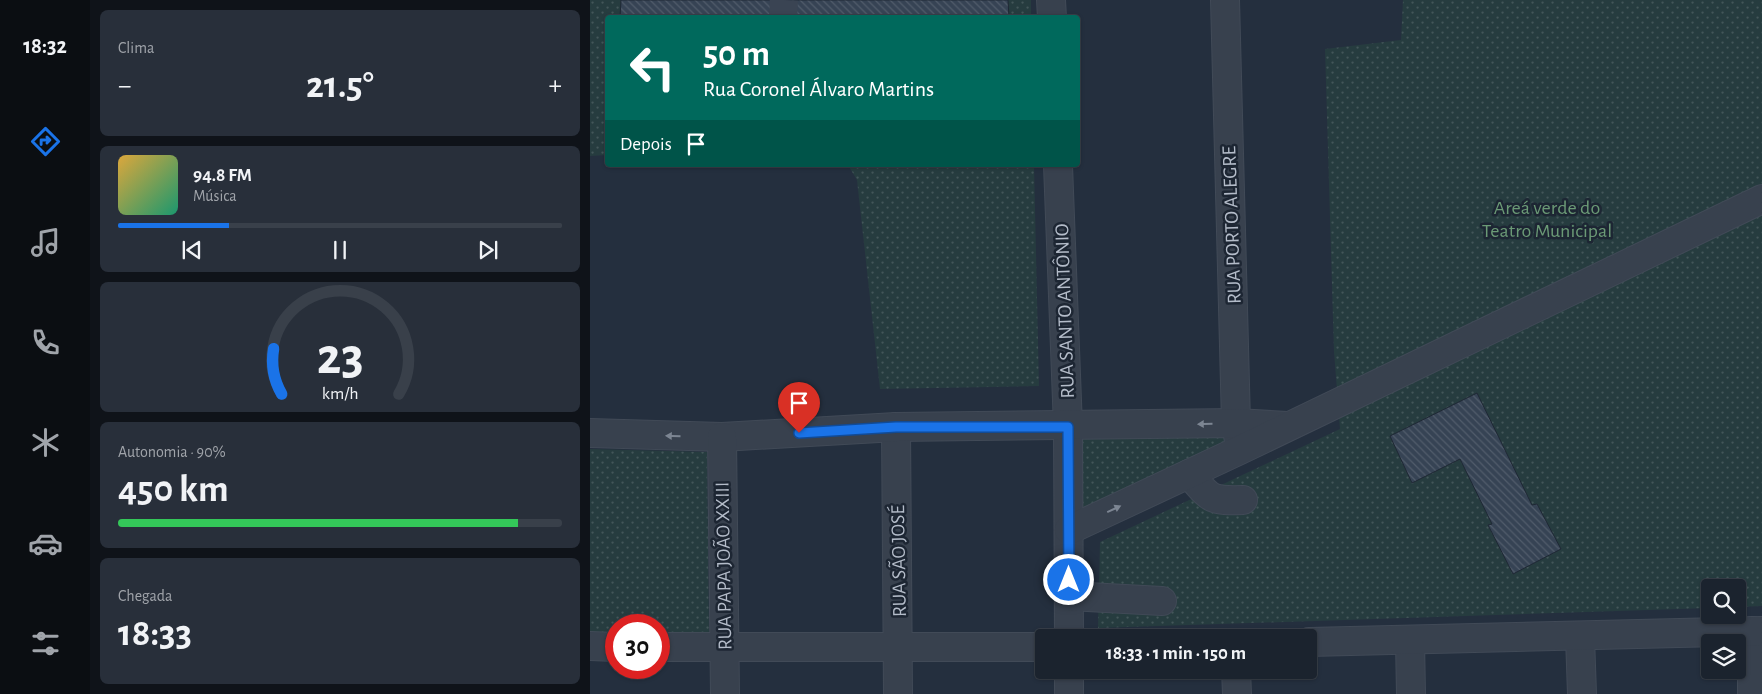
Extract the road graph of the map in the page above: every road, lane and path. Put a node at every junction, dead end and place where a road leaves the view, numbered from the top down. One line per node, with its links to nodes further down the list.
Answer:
1 (1051, 0): 3 (street)
2 (1225, 0): 6 (street, RUA PORTO ALEGRE)
3 (1052, 15)
4 (1058, 167): 9 (street, RUA SANTO ANTÔNIO)
5 (1762, 199): 7 (street)
6 (1236, 423): 7 (street); 9 (street, one-way to 9); 12 (street, RUA PORTO ALEGRE)
7 (1289, 426): 12 (street)
8 (896, 427): 9 (street); 11 (street); 28 (street, RUA SÃO JOSÉ)
9 (1068, 427): 15 (street, RUA SANTO ANTÔNIO)
10 (590, 434): 11 (street, one-way to 10)
11 (722, 437): 26 (street, RUA PAPA JOÃO XXIII)
12 (1240, 450): 13 (street)
13 (1189, 474): 14 (street); 15 (street, one-way to 13)
14 (1243, 500)
15 (1069, 530): 16 (street, RUA SANTO ANTÔNIO)
16 (1069, 596): 17 (street); 18 (street, RUA SANTO ANTÔNIO)
17 (1162, 601)
18 (1069, 629)
19 (1757, 631): 20 (street); 37 (street)
20 (1580, 637): 21 (street); 36 (street)
21 (1410, 641): 22 (street); 35 (street)
22 (1317, 642)
23 (590, 646): 24 (street)
24 (605, 647)
25 (670, 647): 26 (street)
26 (724, 647): 28 (street); 31 (street, RUA PAPA JOÃO XXIII)
27 (1035, 647): 28 (street)
28 (899, 648): 32 (street, RUA SÃO JOSÉ)
29 (1069, 679): 33 (street)
30 (1236, 679): 34 (street)
31 (725, 694)
32 (898, 694)
33 (1069, 694)
34 (1237, 694)
35 (1411, 694)
36 (1582, 694)
37 (1752, 694)

